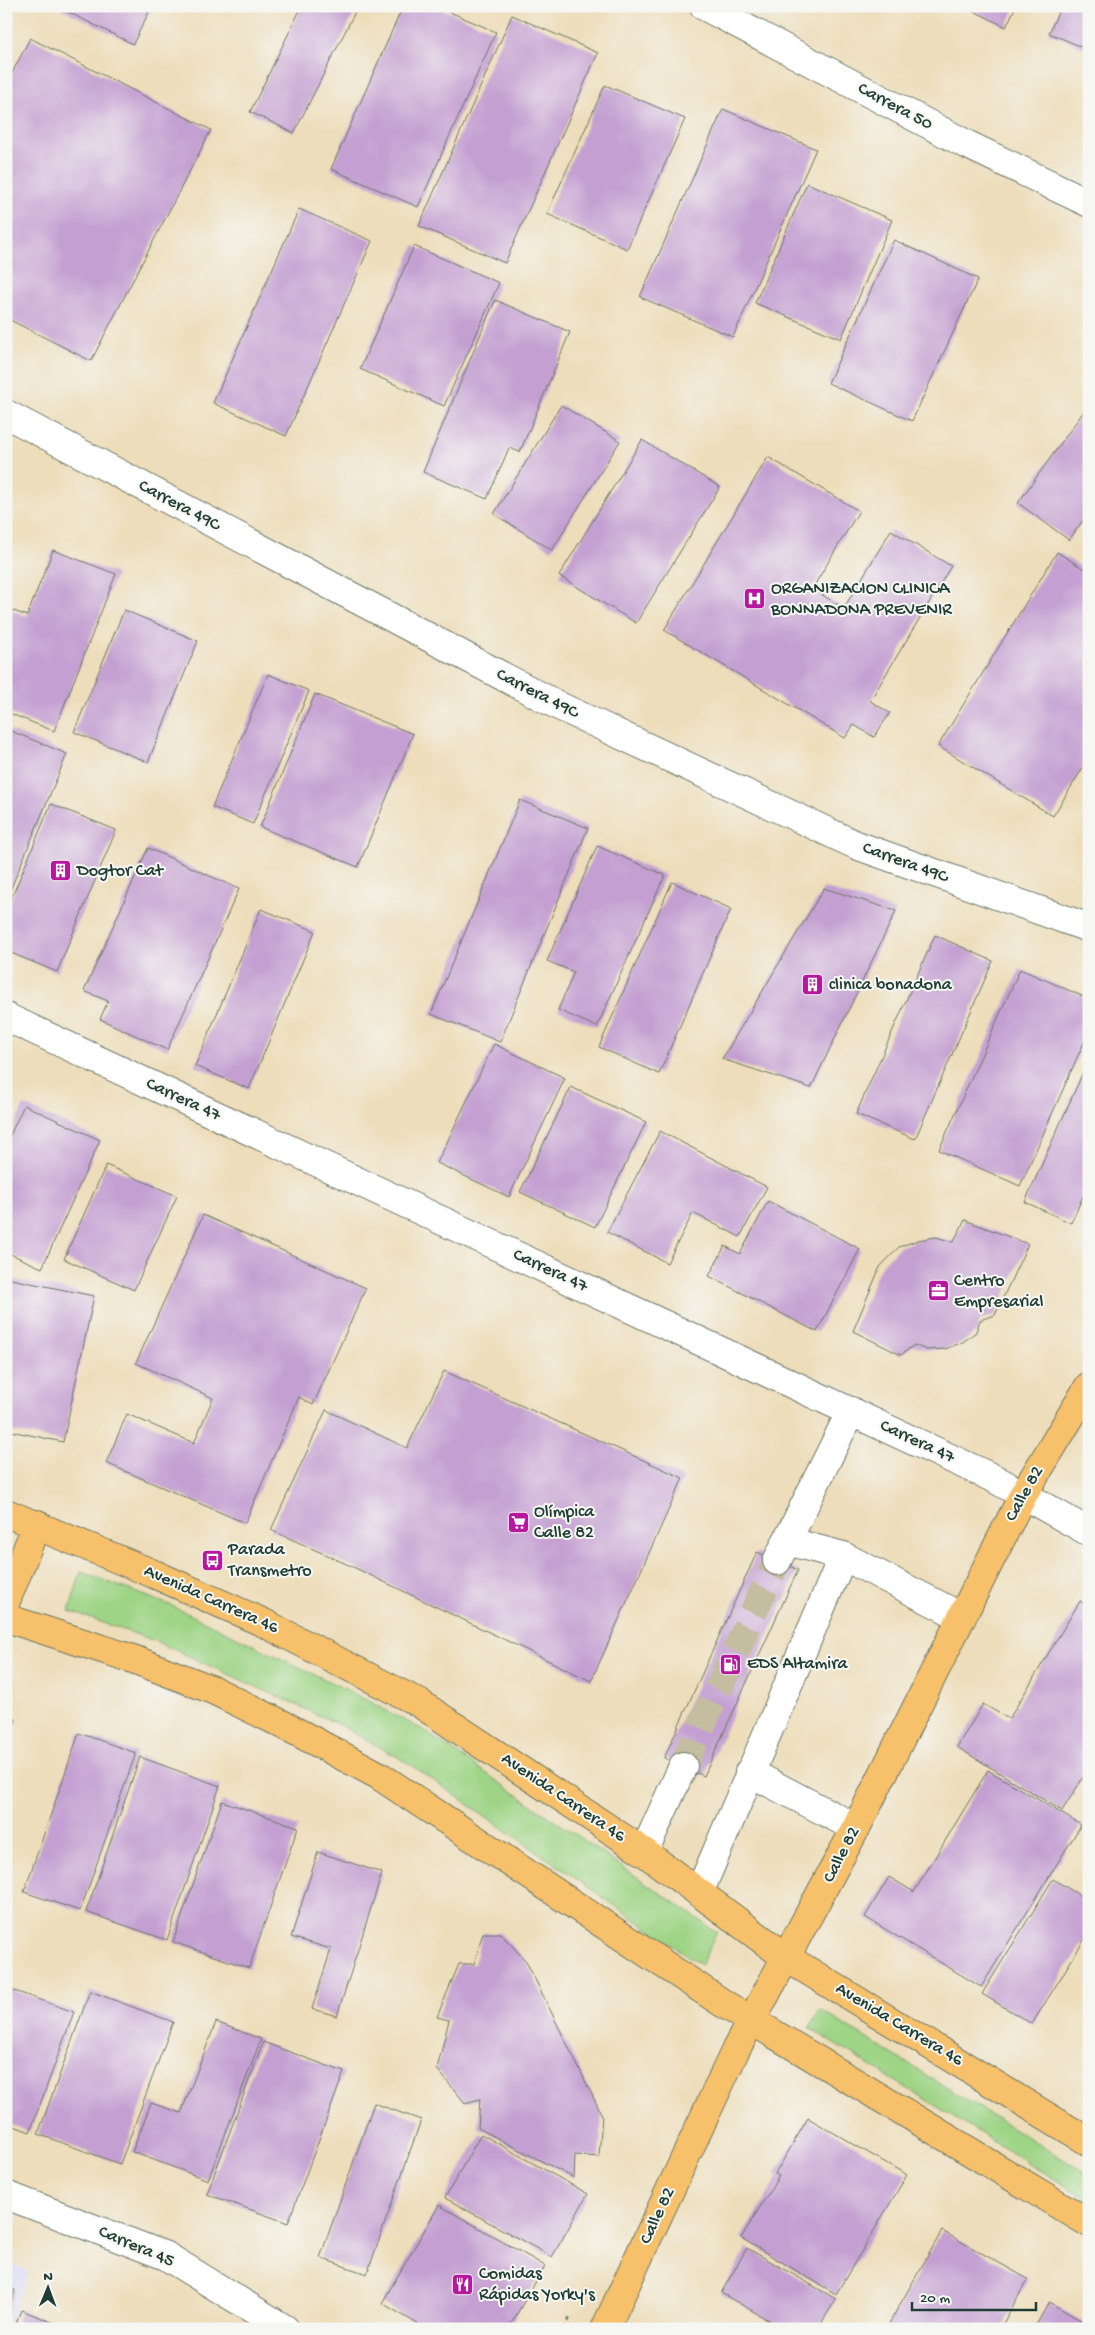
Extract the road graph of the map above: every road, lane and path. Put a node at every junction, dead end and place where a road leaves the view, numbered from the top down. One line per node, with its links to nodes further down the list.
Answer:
1 (704, 6): 2 (street, Carrera 50)
2 (1089, 203)
3 (6, 414): 4 (street, Carrera 49C)
4 (1089, 928)
5 (6, 1018): 7 (street, Carrera 47)
6 (1089, 1386): 8 (main road, Calle 82)
7 (851, 1410): 8 (street, Carrera 47); 12 (street)
8 (1023, 1495): 11 (street, Carrera 47); 14 (main road, Calle 82)
9 (6, 1513): 10 (main road, Avenida Carrera 46)
10 (37, 1524): 13 (main road); 19 (main road, Avenida Carrera 46)
11 (1089, 1532)
12 (843, 1556): 14 (street); 17 (street)
13 (6, 1601)
14 (962, 1617): 18 (main road, Calle 82)
15 (6, 1618): 22 (main road)
16 (683, 1766): 19 (street)
17 (749, 1772): 18 (street); 20 (street)
18 (856, 1828): 21 (main road, Calle 82)
19 (644, 1852): 20 (main road, Avenida Carrera 46)
20 (699, 1893): 21 (main road, Avenida Carrera 46)
21 (787, 1958): 22 (main road, Calle 82); 23 (main road, Avenida Carrera 46)
22 (752, 2021): 25 (main road); 29 (main road, Calle 82)
23 (1089, 2142)
24 (6, 2195): 27 (street, Carrera 45)
25 (1089, 2223)
26 (573, 2311): 28 (path)
27 (285, 2329)
28 (564, 2329)
29 (605, 2329)

